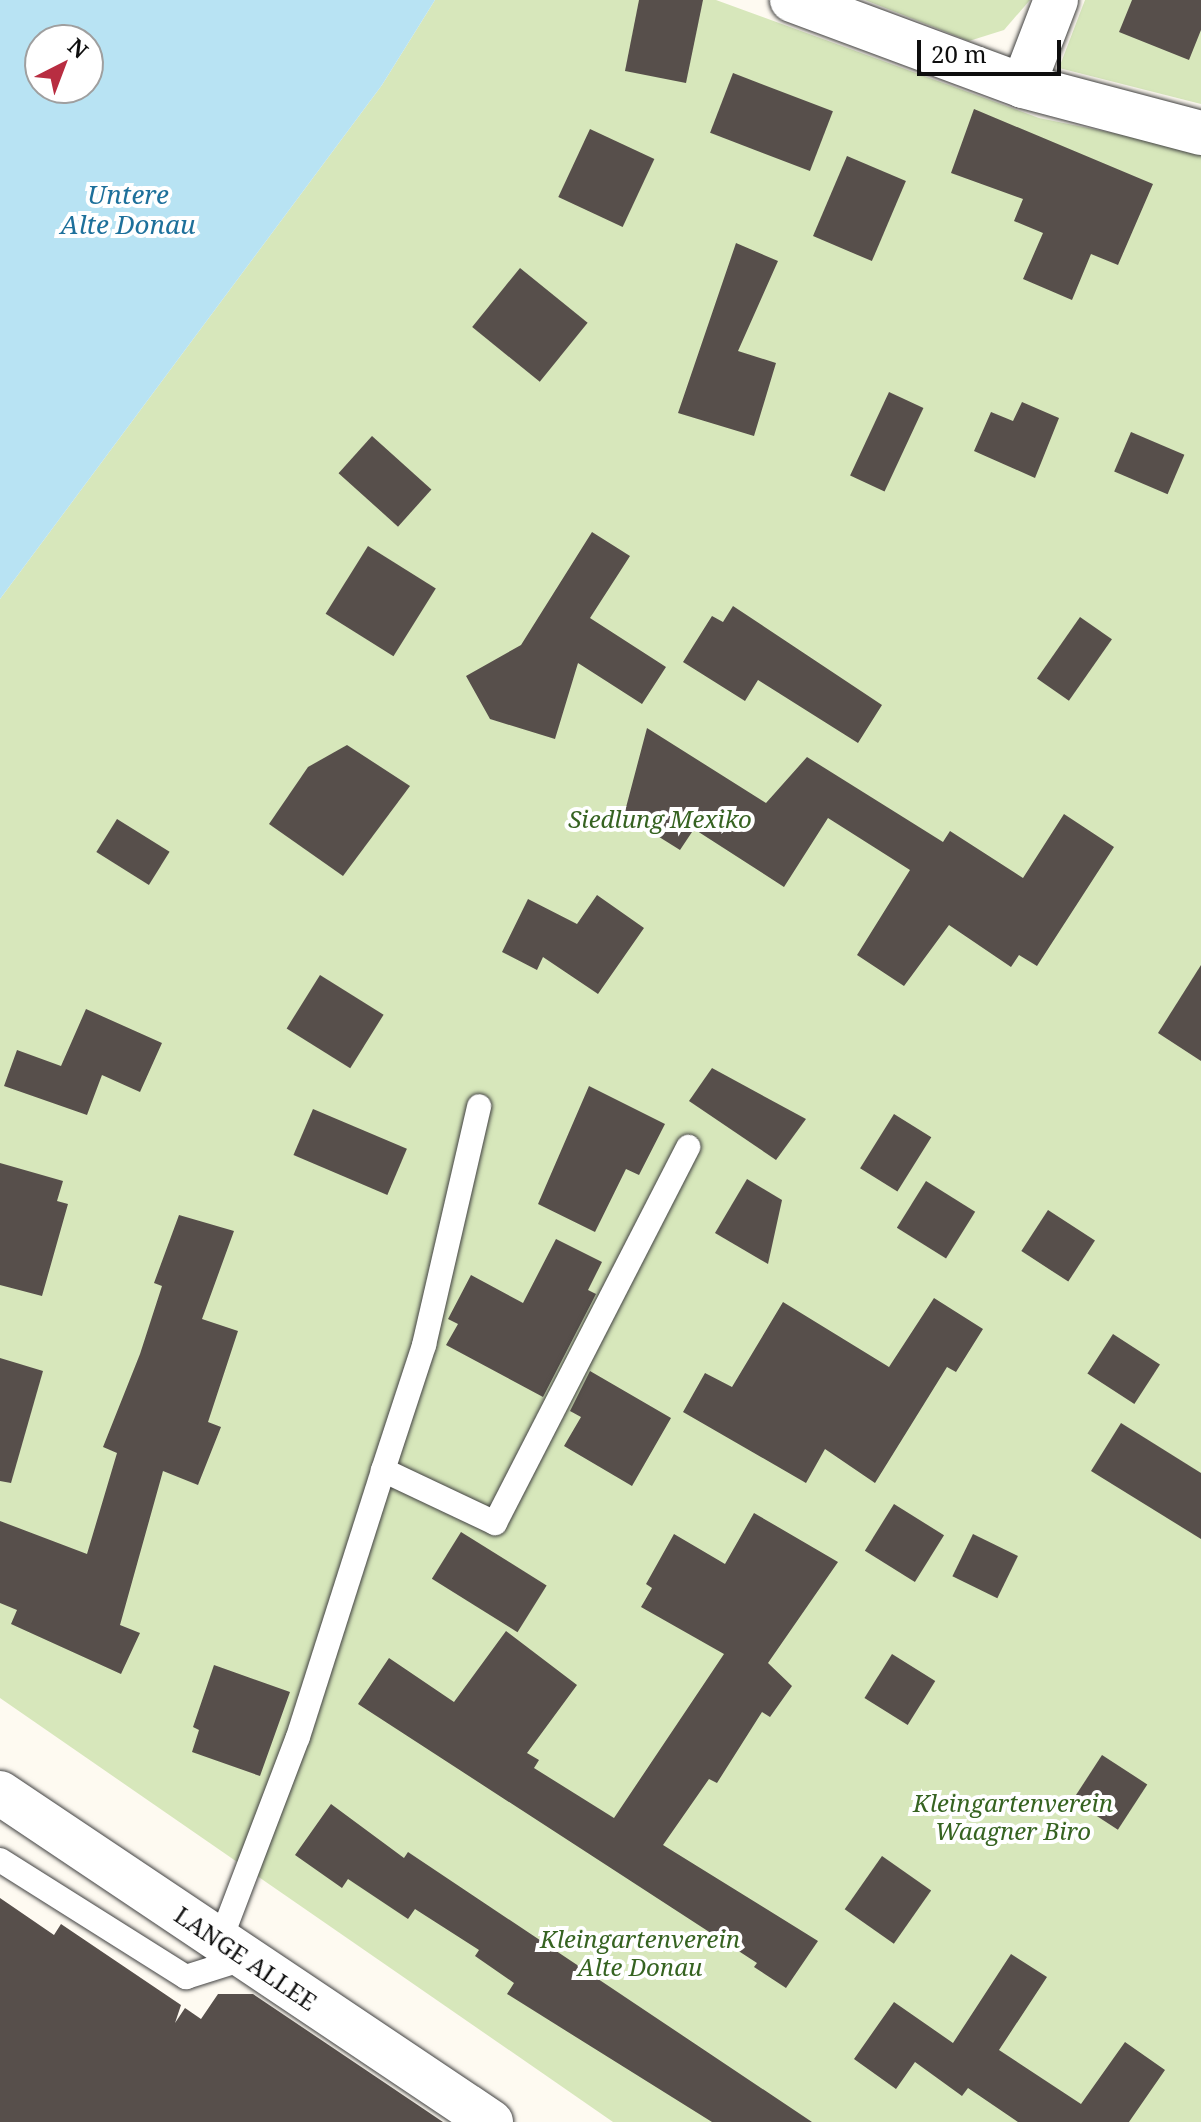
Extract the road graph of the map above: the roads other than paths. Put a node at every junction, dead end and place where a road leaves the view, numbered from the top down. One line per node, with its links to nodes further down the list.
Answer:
1 (792, 0): 3 (street)
2 (1056, 0): 3 (street)
3 (1023, 86): 4 (street)
4 (1201, 133)
5 (479, 1106): 7 (lane)
6 (688, 1147): 7 (lane)
7 (383, 1470): 10 (lane)
8 (0, 1793): 10 (street, LANGE ALLEE)
9 (0, 1860): 10 (lane)
10 (233, 1949): 11 (street, LANGE ALLEE)
11 (491, 2122)

